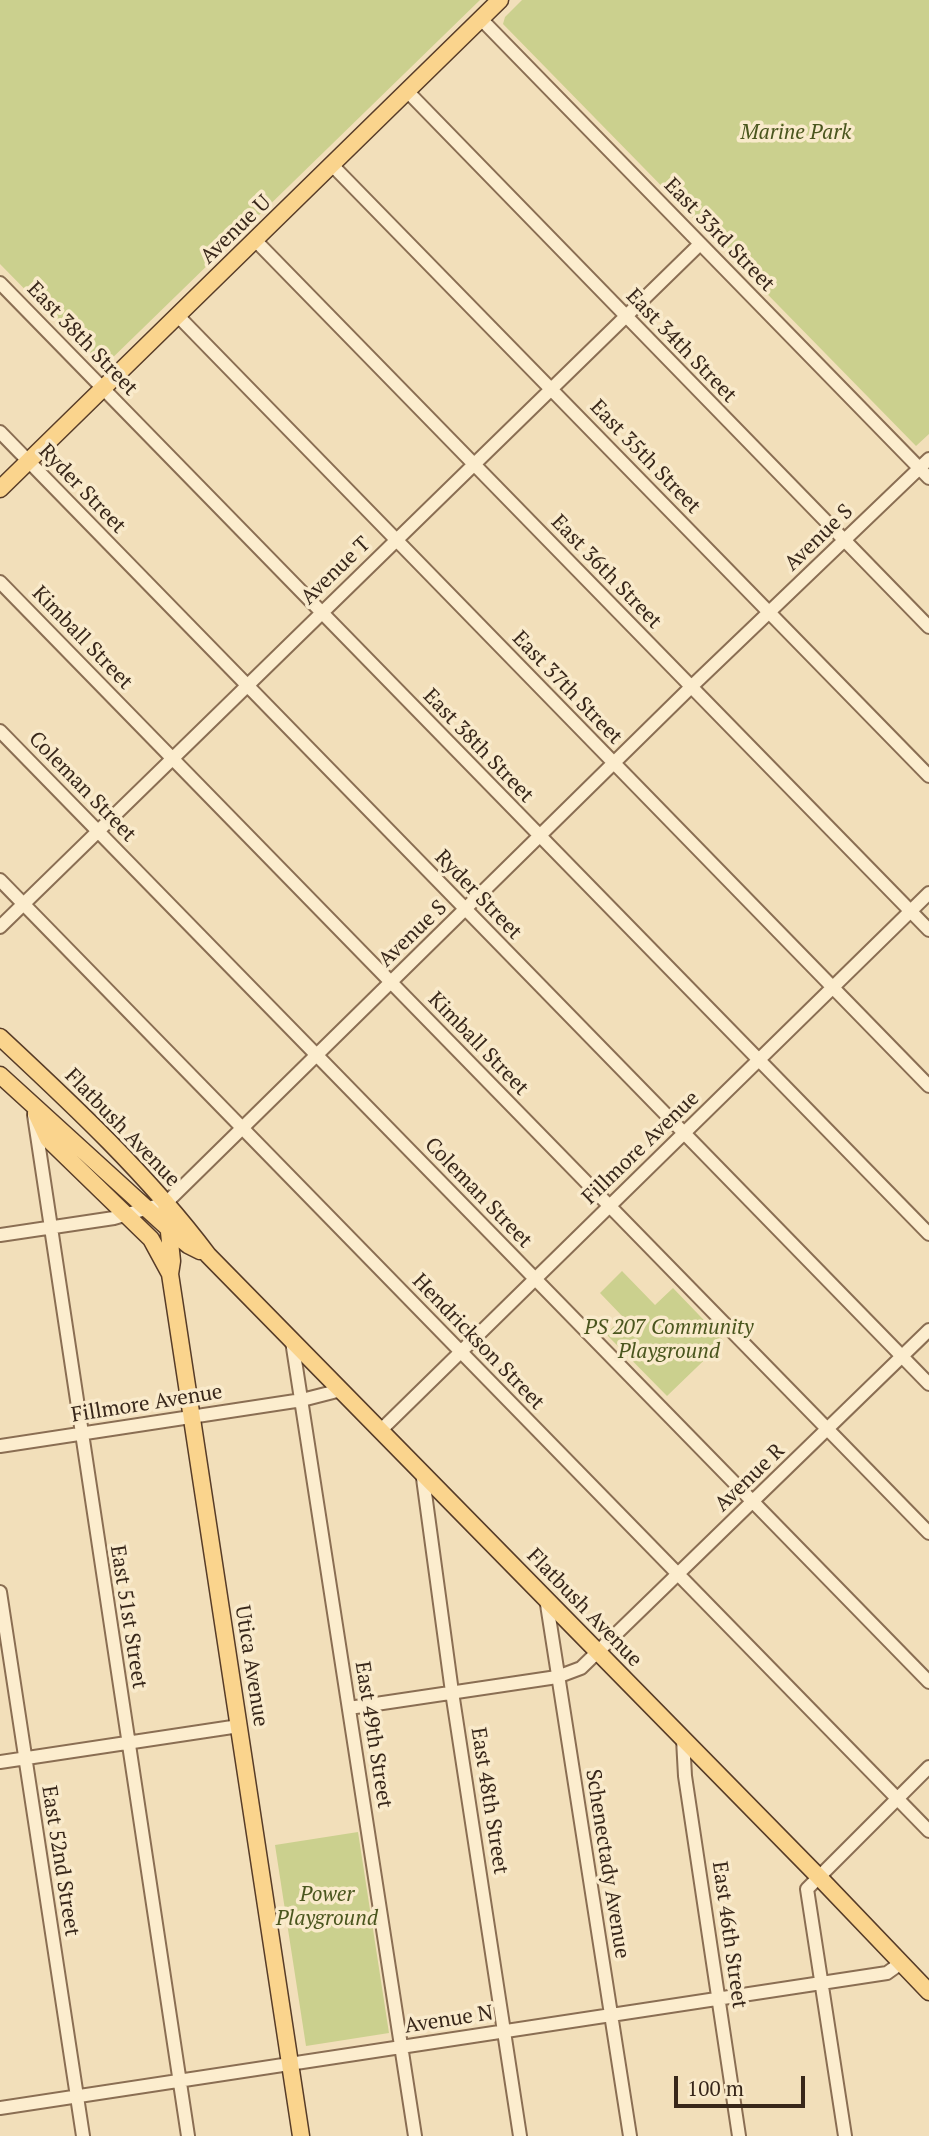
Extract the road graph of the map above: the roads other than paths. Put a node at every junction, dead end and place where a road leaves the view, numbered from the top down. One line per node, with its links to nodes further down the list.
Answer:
1 (500, 0): 2 (main road, Avenue U)
2 (481, 19): 3 (main road, Avenue U); 6 (street, East 33rd Street)
3 (407, 91): 4 (main road, Avenue U); 9 (street, East 34th Street)
4 (332, 165): 5 (main road, Avenue U); 11 (street, East 35th Street)
5 (255, 240): 8 (main road, Avenue U); 15 (street, East 36th Street)
6 (700, 244): 9 (street, Avenue T); 14 (street, East 33rd Street)
7 (0, 283): 10 (street, East 38th Street)
8 (178, 316): 10 (main road, Avenue U); 18 (street, East 37th Street)
9 (625, 316): 11 (street, Avenue T); 19 (street, East 34th Street)
10 (103, 388): 13 (main road, Avenue U); 22 (street, East 38th Street)
11 (551, 388): 15 (street, Avenue T); 21 (street, East 35th Street)
12 (0, 432): 13 (street, Ryder Street)
13 (28, 462): 17 (main road, Avenue U); 24 (street, Ryder Street)
14 (924, 463): 16 (street, East 33rd Street); 19 (street, Avenue S)
15 (475, 465): 18 (street, Avenue T); 25 (street, East 36th Street)
16 (929, 478)
17 (0, 489)
18 (396, 540): 22 (street, Avenue T); 28 (street, East 37th Street)
19 (845, 540): 21 (street, Avenue S); 23 (street, East 34th Street)
20 (0, 582): 27 (street, Kimball Street)
21 (769, 612): 25 (street, Avenue S); 29 (street, East 35th Street)
22 (321, 613): 24 (street, Avenue T); 31 (street, East 38th Street)
23 (929, 627)
24 (247, 686): 27 (street, Avenue T); 35 (street, Ryder Street)
25 (691, 687): 28 (street, Avenue S); 36 (street, East 36th Street)
26 (0, 731): 30 (street, Coleman Street)
27 (172, 758): 30 (street, Avenue T); 39 (street, Kimball Street)
28 (614, 764): 31 (street, Avenue S); 40 (street, East 37th Street)
29 (929, 776)
30 (98, 831): 34 (street, Avenue T); 42 (street, Coleman Street)
31 (540, 836): 35 (street, Avenue S); 43 (street, East 38th Street)
32 (0, 880): 34 (street, Hendrickson Street)
33 (929, 893): 36 (street, Fillmore Avenue)
34 (23, 904): 37 (street, Avenue T); 47 (street, Hendrickson Street)
35 (465, 909): 39 (street, Avenue S); 48 (street, Ryder Street)
36 (911, 911): 38 (street, East 36th Street); 40 (street, Fillmore Avenue)
37 (0, 927)
38 (929, 930)
39 (391, 982): 42 (street, Avenue S); 50 (street, Kimball Street)
40 (833, 987): 43 (street, Fillmore Avenue); 45 (street, East 37th Street)
41 (0, 1037): 49 (main road, Flatbush Avenue)
42 (316, 1055): 47 (street, Avenue S); 59 (street, Coleman Street)
43 (759, 1060): 48 (street, Fillmore Avenue); 55 (street, East 38th Street)
44 (0, 1075): 46 (main road, Flatbush Avenue)
45 (929, 1086)
46 (32, 1104): 51 (main road, Flatbush Avenue); 52 (main road); 53 (street, East 51st Street)
47 (242, 1128): 49 (street, Avenue S); 62 (street, Hendrickson Street)
48 (684, 1133): 50 (street, Fillmore Avenue); 63 (street, Ryder Street)
49 (166, 1203): 51 (street, Avenue S); 54 (main road, Utica Avenue); 57 (main road, Flatbush Avenue)
50 (609, 1206): 59 (street, Fillmore Avenue); 68 (street, Kimball Street)
51 (146, 1209): 52 (street, Avenue S); 54 (main road, Flatbush Avenue)
52 (126, 1214): 53 (street, Avenue S); 58 (main road)
53 (50, 1228): 56 (street, Avenue S); 70 (street, East 51st Street)
54 (168, 1228): 57 (main road, Flatbush Avenue); 58 (main road, Utica Avenue)
55 (929, 1234)
56 (0, 1235)
57 (208, 1255): 61 (main road, Flatbush Avenue)
58 (170, 1274): 67 (main road, Utica Avenue)
59 (535, 1278): 62 (street, Fillmore Avenue); 73 (street, Coleman Street)
60 (929, 1330): 63 (street, Avenue R)
61 (292, 1340): 65 (main road, Flatbush Avenue); 66 (street, East 49th Street)
62 (460, 1351): 69 (street, Fillmore Avenue); 75 (street, Hendrickson Street)
63 (902, 1356): 64 (street, Ryder Street); 68 (street, Avenue R)
64 (929, 1384)
65 (341, 1390): 66 (street, Fillmore Avenue); 69 (main road, Flatbush Avenue)
66 (302, 1400): 67 (street, Fillmore Avenue); 82 (street, East 49th Street)
67 (192, 1417): 70 (street, Fillmore Avenue); 83 (main road, Utica Avenue)
68 (828, 1429): 73 (street, Avenue R); 74 (street, Kimball Street)
69 (381, 1430): 72 (main road, Flatbush Avenue)
70 (81, 1433): 71 (street, Fillmore Avenue); 85 (street, East 51st Street)
71 (0, 1446)
72 (422, 1471): 77 (main road, Flatbush Avenue); 81 (street, East 48th Street)
73 (753, 1502): 75 (street, Avenue R); 80 (street, Coleman Street)
74 (929, 1533)
75 (679, 1575): 78 (street, Avenue R); 89 (street, Hendrickson Street)
76 (0, 1592): 86 (street, East 52nd Street)
77 (545, 1598): 78 (main road, Flatbush Avenue); 79 (street, Schenectady Avenue)
78 (598, 1653): 79 (street, Avenue R); 84 (main road, Flatbush Avenue)
79 (557, 1677): 81 (street, Avenue R); 96 (street, Schenectady Avenue)
80 (929, 1682)
81 (452, 1692): 82 (street, Avenue R); 97 (street, East 48th Street)
82 (349, 1707): 98 (street, East 49th Street)
83 (239, 1726): 85 (street); 99 (main road, Utica Avenue)
84 (683, 1739): 91 (main road, Flatbush Avenue); 95 (street, East 46th Street)
85 (128, 1743): 86 (street); 100 (street, East 51st Street)
86 (25, 1758): 87 (street); 101 (street, East 52nd Street)
87 (0, 1762)
88 (929, 1767): 89 (street)
89 (897, 1798): 90 (street, Hendrickson Street); 91 (street)
90 (929, 1831)
91 (818, 1876): 92 (main road, Flatbush Avenue); 93 (street)
92 (901, 1963): 93 (street, Avenue N); 94 (main road, Flatbush Avenue)
93 (821, 1983): 95 (street, Avenue N); 110 (street)
94 (929, 1992)
95 (718, 1999): 96 (street, Avenue N); 109 (street, East 46th Street)
96 (611, 2015): 97 (street, Avenue N); 108 (street, Schenectady Avenue)
97 (504, 2031): 98 (street, Avenue N); 107 (street, East 48th Street)
98 (401, 2047): 99 (street, Avenue N); 106 (street, East 49th Street)
99 (291, 2064): 100 (street, Avenue N); 105 (main road, Utica Avenue)
100 (179, 2081): 101 (street, Avenue N); 104 (street, East 51st Street)
101 (77, 2096): 102 (street, Avenue N); 103 (street, East 52nd Street)
102 (0, 2108)
103 (83, 2136)
104 (188, 2136)
105 (301, 2136)
106 (415, 2136)
107 (520, 2136)
108 (630, 2136)
109 (739, 2136)
110 (845, 2136)

